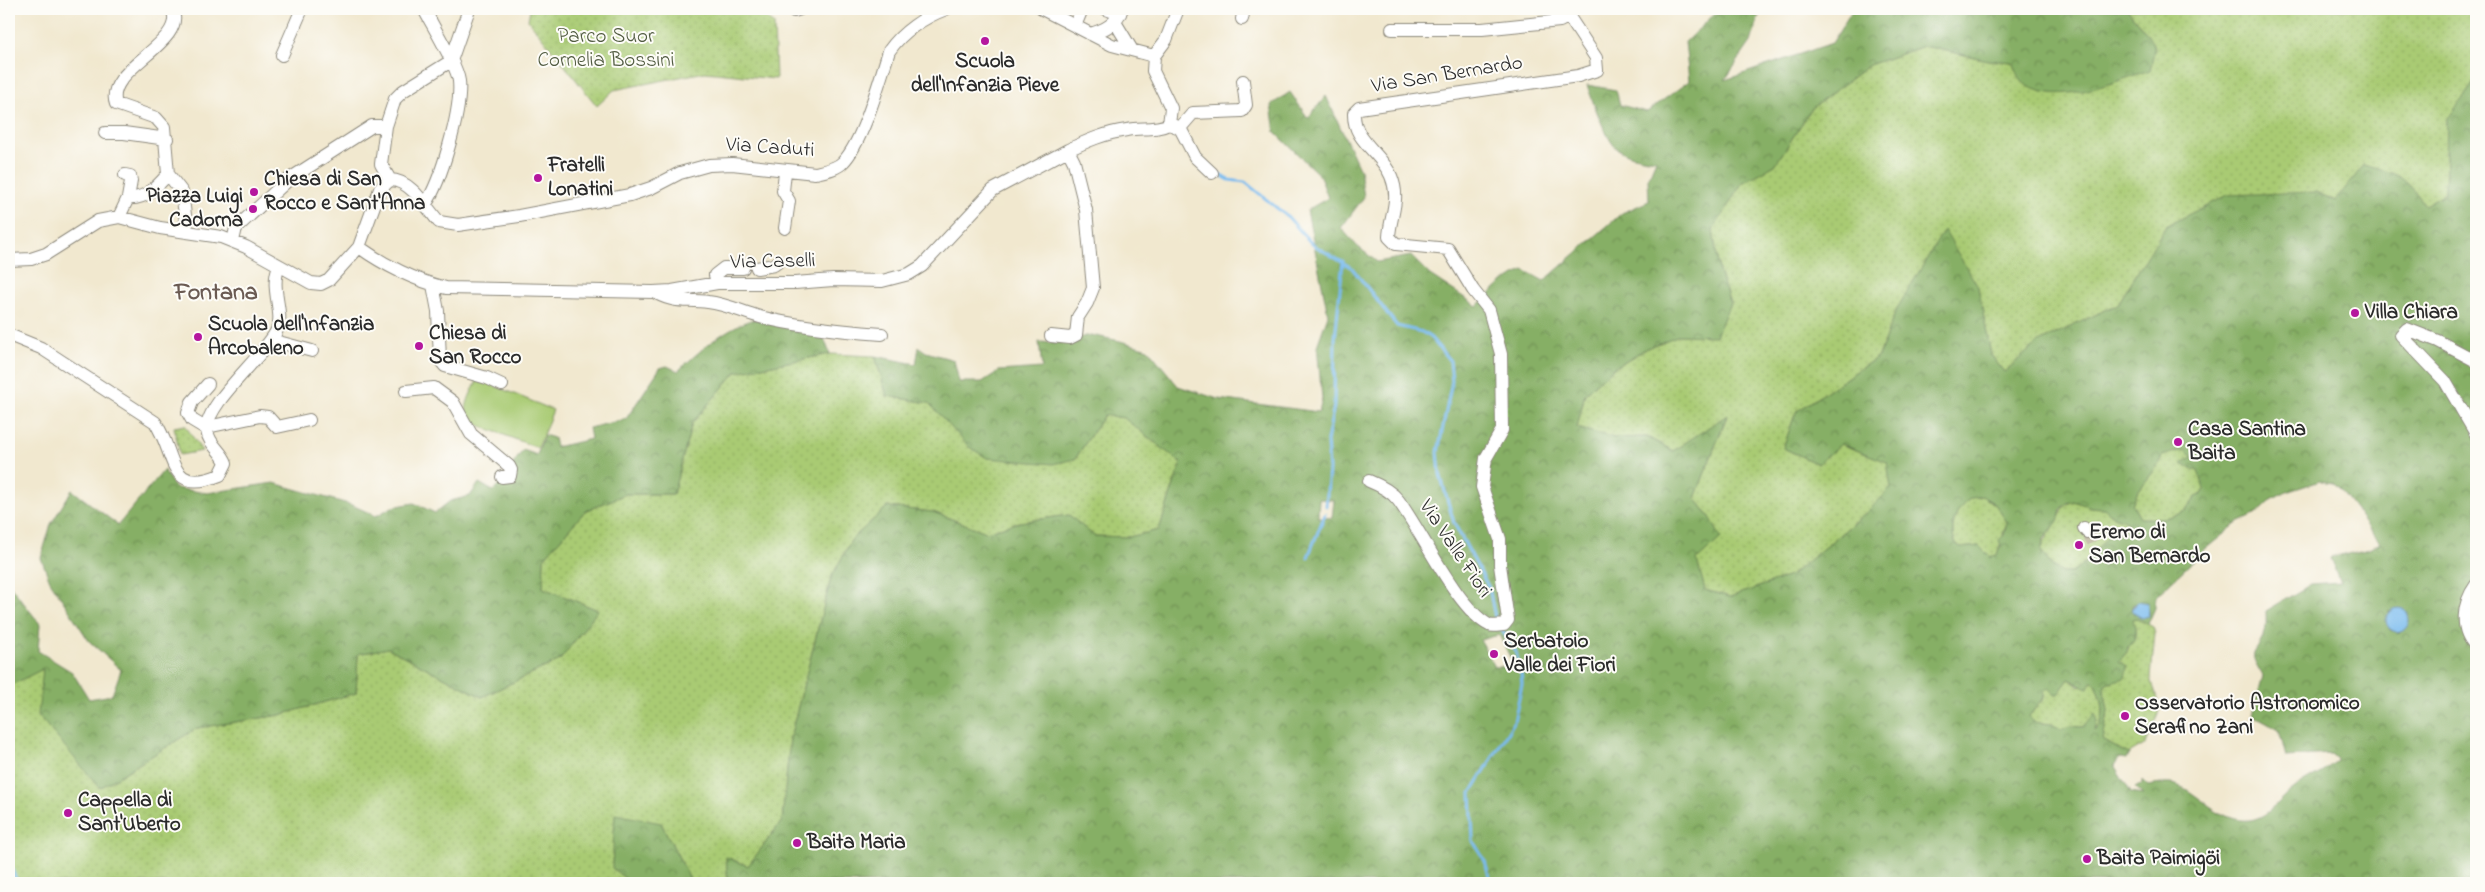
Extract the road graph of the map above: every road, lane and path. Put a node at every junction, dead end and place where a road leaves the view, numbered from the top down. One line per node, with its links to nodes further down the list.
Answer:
1 (172, 9): 26 (street)
2 (302, 9): 19 (street)
3 (424, 9): 21 (street)
4 (469, 9): 21 (street)
5 (792, 9): 6 (street)
6 (800, 9)
7 (946, 9): 13 (street, Via Caduti)
8 (1042, 9): 15 (street)
9 (1082, 9): 15 (street)
10 (1106, 9): 14 (street)
11 (1178, 9): 20 (street)
12 (1566, 13): 16 (street, Via San Bernardo); 48 (street, Via San Bernardo)
13 (924, 14): 28 (street, Via Caduti)
14 (1119, 15): 17 (street); 18 (street)
15 (1075, 26): 17 (street)
16 (1392, 29)
17 (1090, 34): 18 (street)
18 (1132, 50): 20 (street)
19 (282, 56)
20 (1154, 56): 24 (street)
21 (451, 61): 23 (street); 34 (street)
22 (1243, 81): 24 (street)
23 (386, 126): 32 (street); 38 (street)
24 (1174, 126): 27 (street, Via Caselli); 29 (street)
25 (105, 133): 26 (street)
26 (167, 139): 30 (street)
27 (1068, 150): 45 (street, Via Caselli); 51 (street)
28 (785, 172): 34 (street, Via Caduti); 36 (street)
29 (1212, 173)
30 (168, 174): 33 (street); 37 (street)
31 (125, 175): 33 (street)
32 (390, 180): 34 (street, Via Caduti); 39 (street)
33 (128, 198): 35 (street)
34 (425, 205)
35 (119, 217): 37 (street); 40 (street)
36 (785, 228)
37 (187, 230): 38 (street)
38 (233, 241): 42 (street)
39 (359, 247): 42 (street); 46 (street, Via Caselli)
40 (9, 260)
41 (778, 262): 44 (street)
42 (279, 266): 52 (street)
43 (743, 268): 45 (street)
44 (757, 268)
45 (717, 283): 47 (street, Via Caselli)
46 (433, 285): 47 (street, Via Caselli); 56 (street)
47 (653, 292): 49 (street)
48 (1481, 300): 62 (street, Via Valle Fiori)
49 (882, 334)
50 (9, 335): 59 (street)
51 (1051, 336)
52 (271, 340): 53 (street); 59 (street)
53 (312, 351)
54 (2476, 361): 60 (street)
55 (208, 384): 59 (street)
56 (502, 385)
57 (406, 391): 61 (street)
58 (309, 420): 59 (street)
59 (207, 428)
60 (2476, 434)
61 (502, 477)
62 (1369, 481)
63 (2476, 585): 64 (street)
64 (2476, 646)

